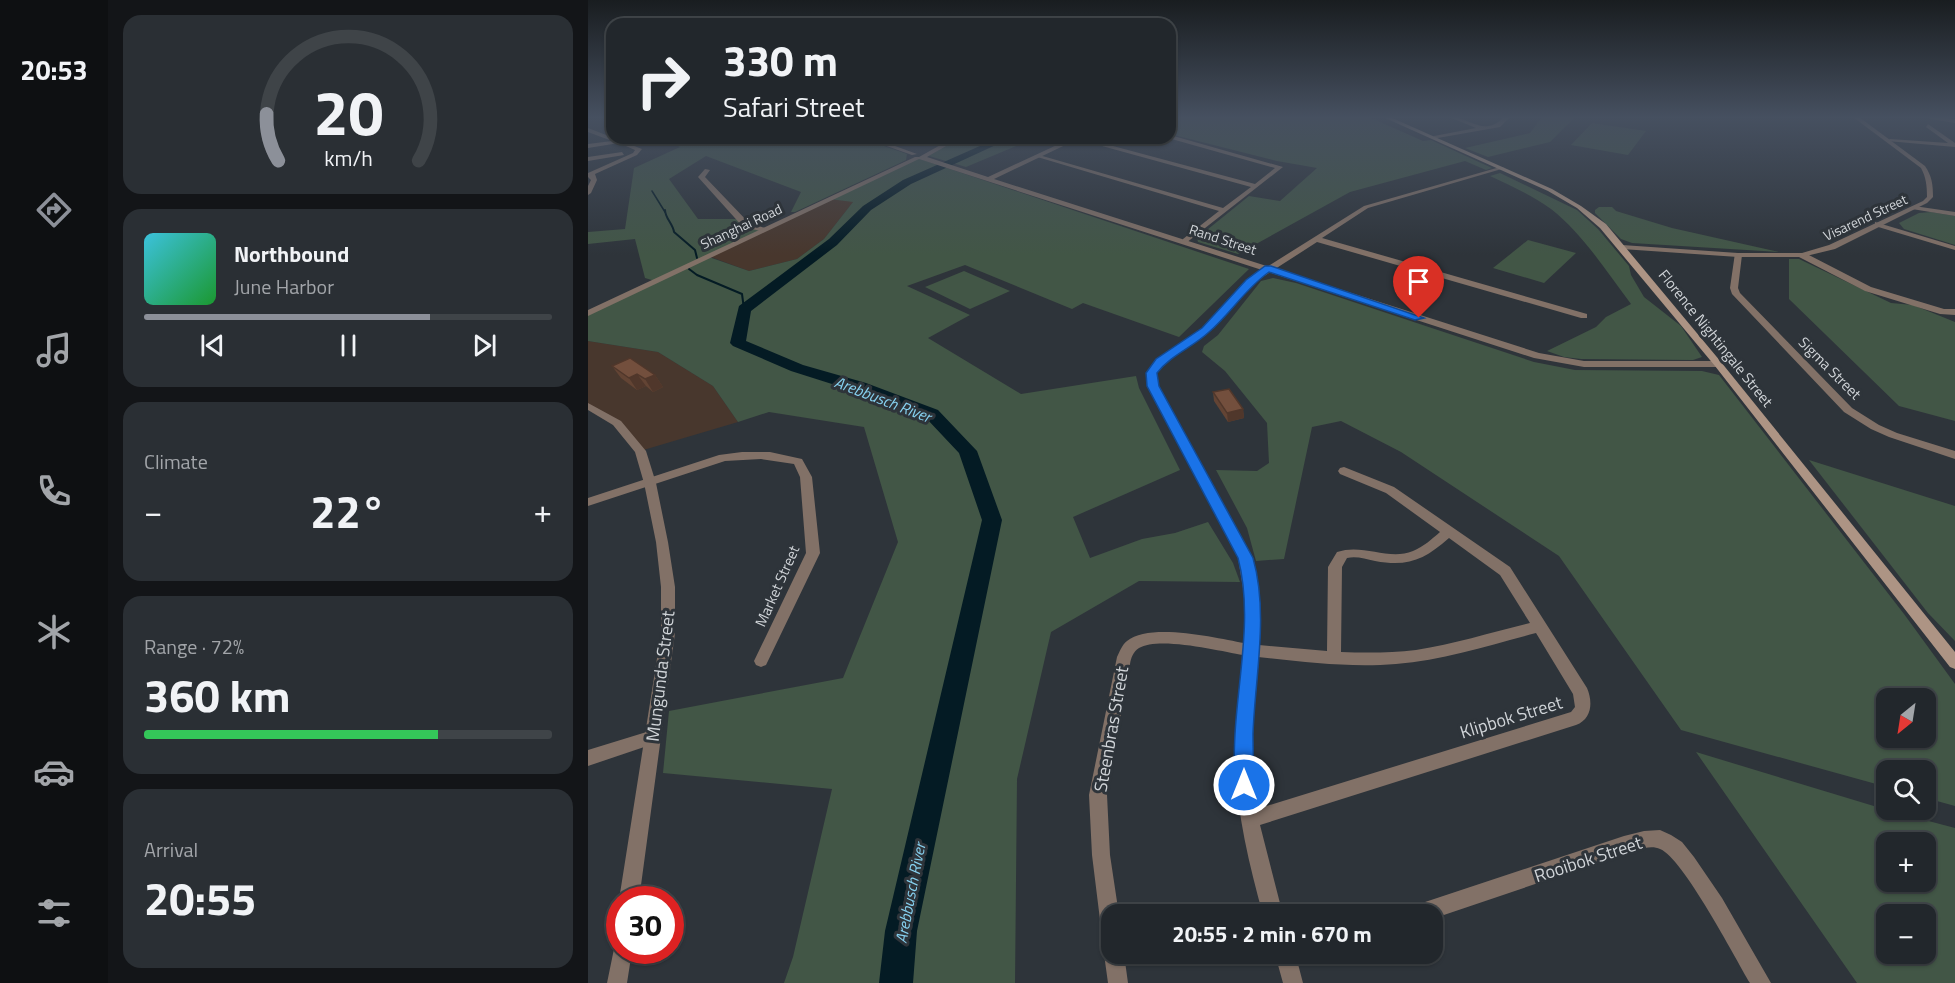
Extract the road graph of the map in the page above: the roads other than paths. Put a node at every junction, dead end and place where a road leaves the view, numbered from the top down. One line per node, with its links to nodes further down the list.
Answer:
1 (614, 163): 12 (street)
2 (909, 163): 20 (street, Shanghai Road)
3 (943, 163): 13 (street, Rand Street)
4 (1022, 163): 13 (street)
5 (1060, 163): 17 (street)
6 (1170, 163): 14 (street)
7 (1265, 163): 14 (street)
8 (1490, 163): 10 (main road, Florence Nightingale Street)
9 (1917, 163): 16 (street, Visarend Street)
10 (1502, 168): 21 (street); 23 (main road, Florence Nightingale Street)
11 (707, 170): 20 (street)
12 (590, 174): 15 (street)
13 (990, 178): 22 (street, Rand Street)
14 (1256, 186): 17 (street)
15 (588, 194)
16 (1914, 208): 18 (street); 19 (street, Visarend Street)
17 (1224, 211): 22 (street)
18 (1955, 214)
19 (1878, 224): 24 (street); 26 (street, Visarend Street)
20 (762, 230): 29 (street, Shanghai Road)
21 (1316, 239): 27 (street); 30 (street)
22 (1186, 241): 27 (street, Rand Street)
23 (1622, 247): 25 (street, Visarend Street); 31 (main road, Florence Nightingale Street)
24 (1955, 248)
25 (1738, 255): 26 (street, Visarend Street); 33 (street, Sigma Street)
26 (1802, 255): 28 (street)
27 (1268, 268): 31 (street, Rand Street); 39 (street)
28 (1955, 312)
29 (588, 313)
30 (1584, 316)
31 (1718, 364): 42 (main road, Florence Nightingale Street)
32 (588, 406): 35 (street, Mungunda Street)
33 (1955, 454)
34 (1344, 471): 37 (street, Klipbok Street)
35 (650, 483): 36 (street); 41 (street, Market Street); 43 (street, Mungunda Street)
36 (588, 502)
37 (1449, 531): 38 (street, Klipbok Street); 40 (street)
38 (1539, 626): 40 (street, Steenbras Street); 45 (street, Klipbok Street)
39 (1251, 650): 40 (street, Steenbras Street); 45 (street); 47 (street, Steenbras Street)
40 (1334, 657)
41 (761, 661)
42 (1955, 663)
43 (653, 737): 44 (street); 46 (street, Mungunda Street)
44 (588, 758)
45 (1249, 820): 48 (street)
46 (631, 886)
47 (1108, 904)
48 (1270, 904)
49 (1443, 906): 56 (street, Rooibok Street)
50 (620, 964): 53 (street)
51 (1115, 964): 54 (street)
52 (1291, 964): 55 (street)
53 (617, 983)
54 (1118, 983)
55 (1293, 983)
56 (1761, 983)

